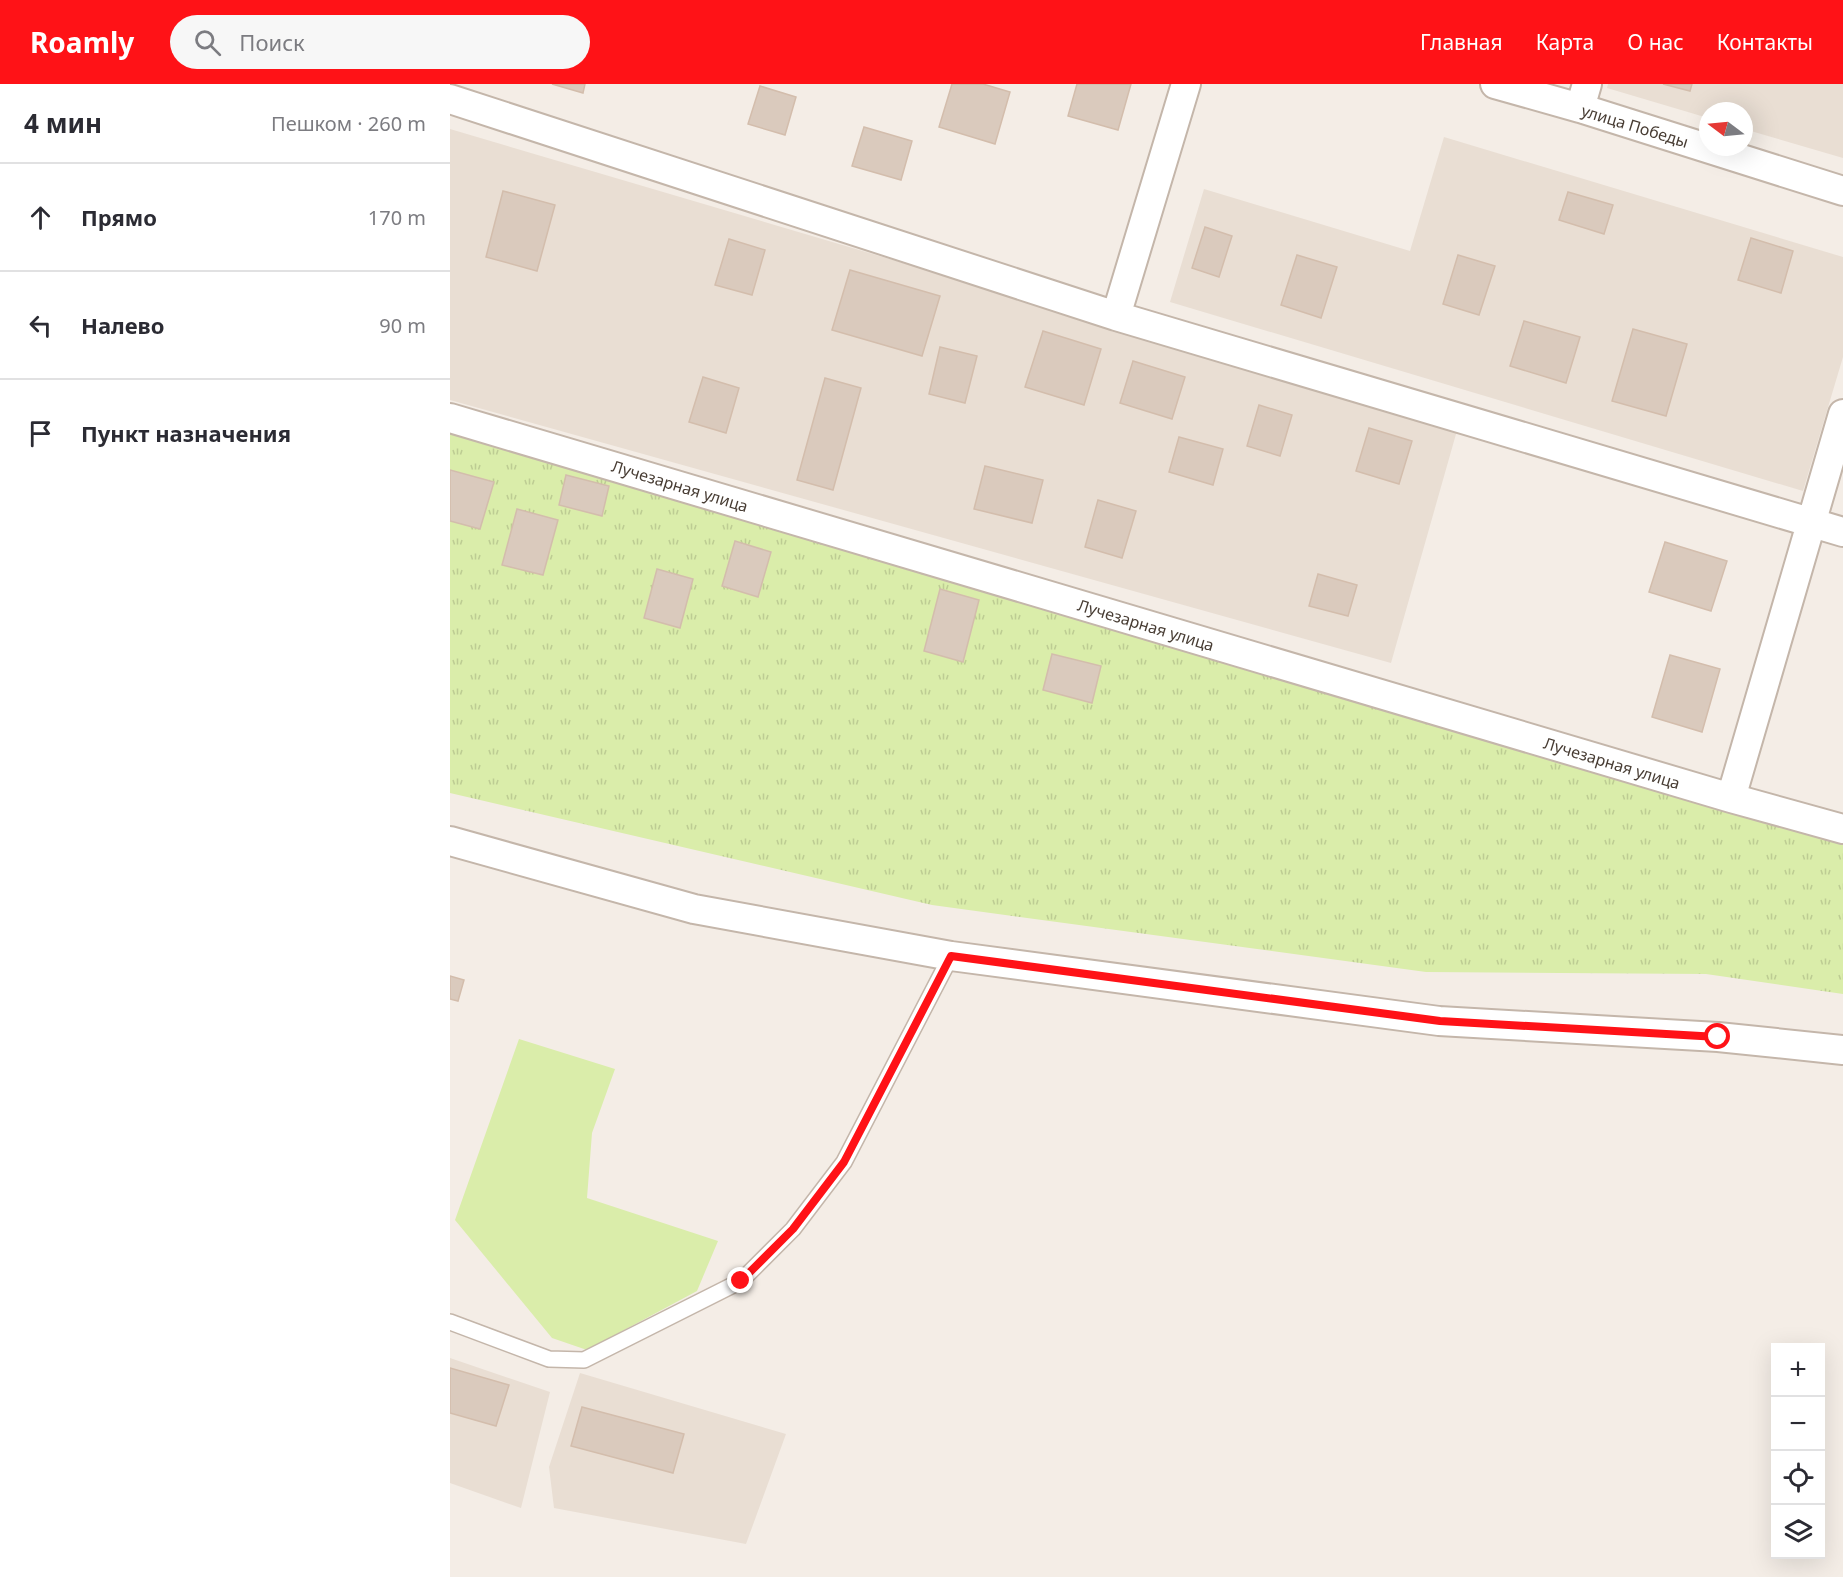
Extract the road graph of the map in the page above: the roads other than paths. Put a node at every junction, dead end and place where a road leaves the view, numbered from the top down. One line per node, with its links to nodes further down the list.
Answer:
1 (1186, 84): 6 (street)
2 (1495, 84): 3 (street, улица Победы)
3 (1584, 96): 5 (street, улица Победы)
4 (450, 99): 6 (street)
5 (1843, 191)
6 (1116, 316): 9 (street)
7 (1843, 414): 9 (street)
8 (450, 418): 11 (street, Лучезарная улица)
9 (1812, 522): 10 (street); 11 (street)
10 (1843, 532)
11 (1731, 798): 12 (street, Лучезарная улица)
12 (1843, 829)
13 (450, 841): 14 (street)
14 (951, 956): 15 (street); 16 (lane)
15 (1843, 1050)
16 (450, 1322)

